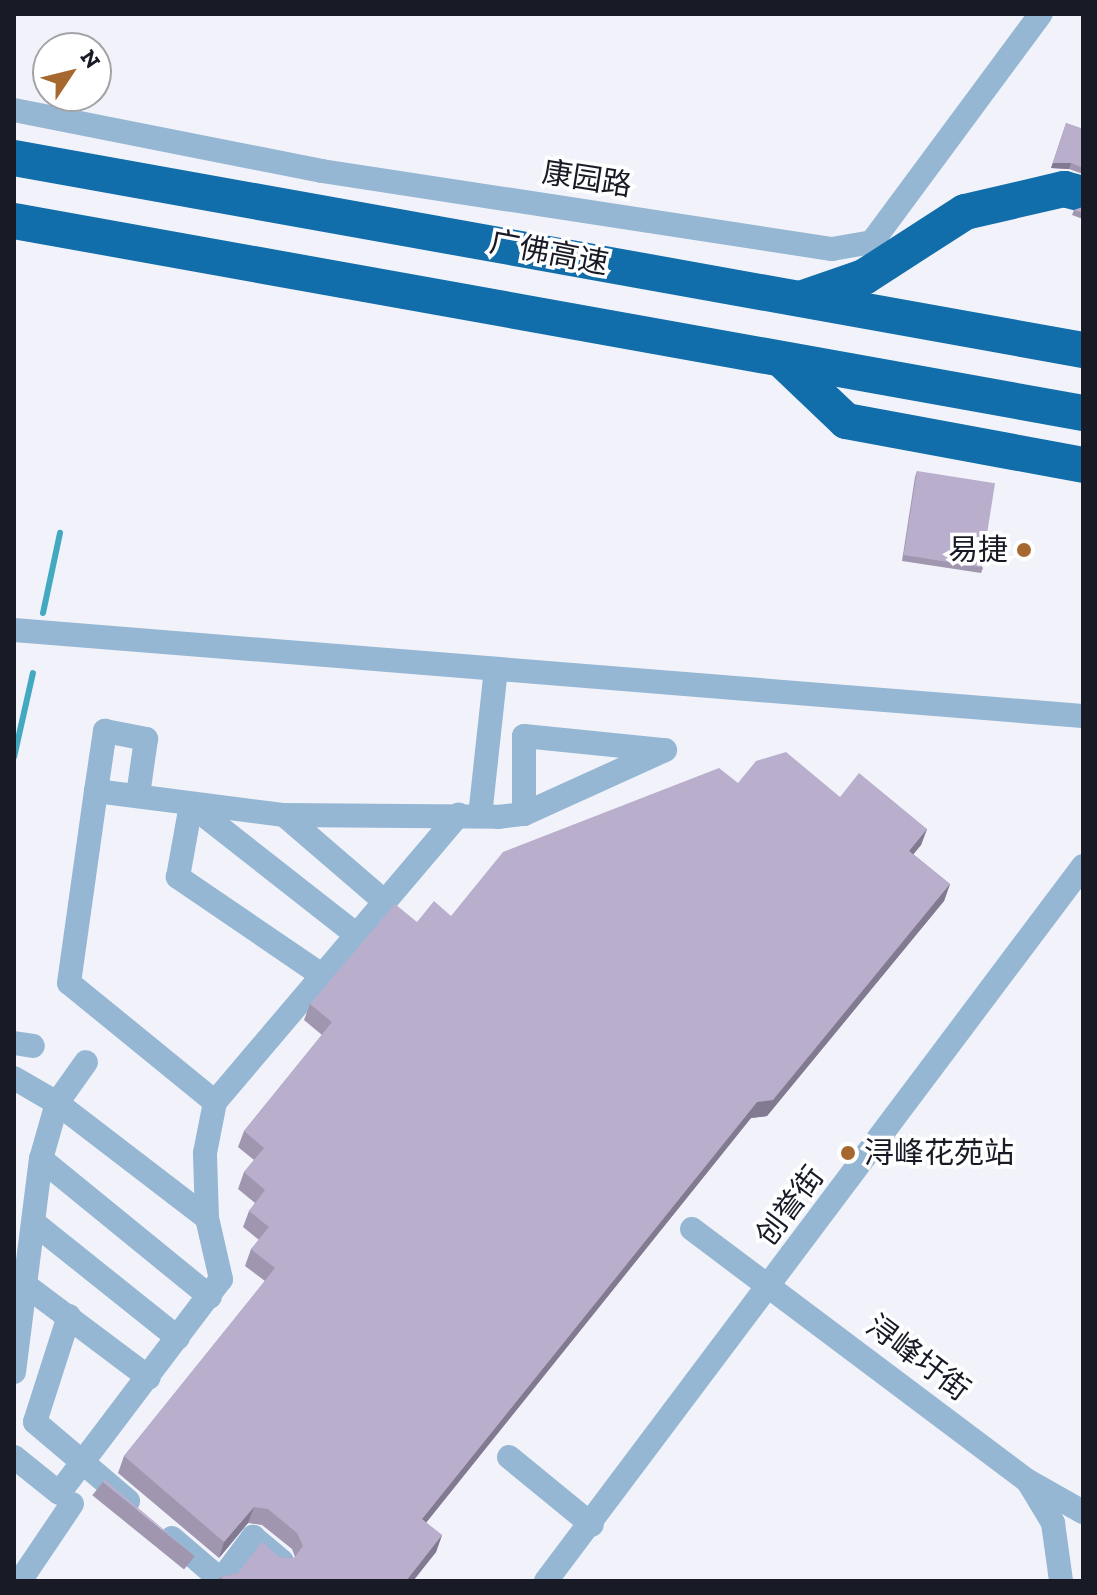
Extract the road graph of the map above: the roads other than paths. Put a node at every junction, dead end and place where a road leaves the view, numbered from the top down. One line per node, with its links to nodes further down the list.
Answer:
1 (1041, 14): 2 (street, 康园路)
2 (14, 110)
3 (14, 158): 6 (highway, 广佛高速)
4 (1083, 194): 6 (highway)
5 (14, 221): 10 (highway, 广佛高速)
6 (798, 299): 7 (highway, 广佛高速)
7 (973, 330): 8 (highway); 9 (highway, 广佛高速)
8 (1083, 332)
9 (1083, 350)
10 (783, 361): 11 (highway, 广佛高速); 12 (highway)
11 (1083, 413)
12 (1083, 465)
13 (14, 630): 14 (street)
14 (496, 669): 15 (street); 21 (street)
15 (1083, 716)
16 (96, 791): 17 (street); 17 (street); 28 (street)
17 (138, 795): 18 (street)
18 (191, 805): 20 (street); 24 (street); 25 (street)
19 (524, 814): 19 (street); 21 (street)
20 (284, 815): 21 (street); 23 (street)
21 (470, 815): 23 (street)
22 (1083, 866): 35 (street, 创誉街)
23 (385, 902): 24 (street)
24 (357, 935): 25 (street)
25 (323, 976): 28 (street)
26 (86, 1062): 29 (street)
27 (14, 1078): 29 (street)
28 (215, 1102): 31 (street)
29 (57, 1103): 30 (street); 31 (street)
30 (41, 1159): 32 (street); 36 (street)
31 (207, 1218): 36 (street)
32 (34, 1223): 34 (street); 38 (street)
33 (692, 1229): 35 (street, 浔峰圩街)
34 (24, 1284): 37 (street); 39 (street)
35 (770, 1288): 43 (street, 浔峰圩街); 46 (street, 创誉街)
36 (210, 1297): 38 (street)
37 (69, 1316): 40 (street); 47 (street)
38 (178, 1338): 40 (street)
39 (14, 1372)
40 (149, 1378): 41 (street)
41 (14, 1457)
42 (509, 1457): 46 (street)
43 (1028, 1481): 45 (street, 浔峰圩街); 50 (street)
44 (72, 1504): 48 (street)
45 (1083, 1512)
46 (592, 1525): 49 (street, 创誉街)
47 (282, 1561)
48 (20, 1581)
49 (546, 1581)
50 (1061, 1581)

